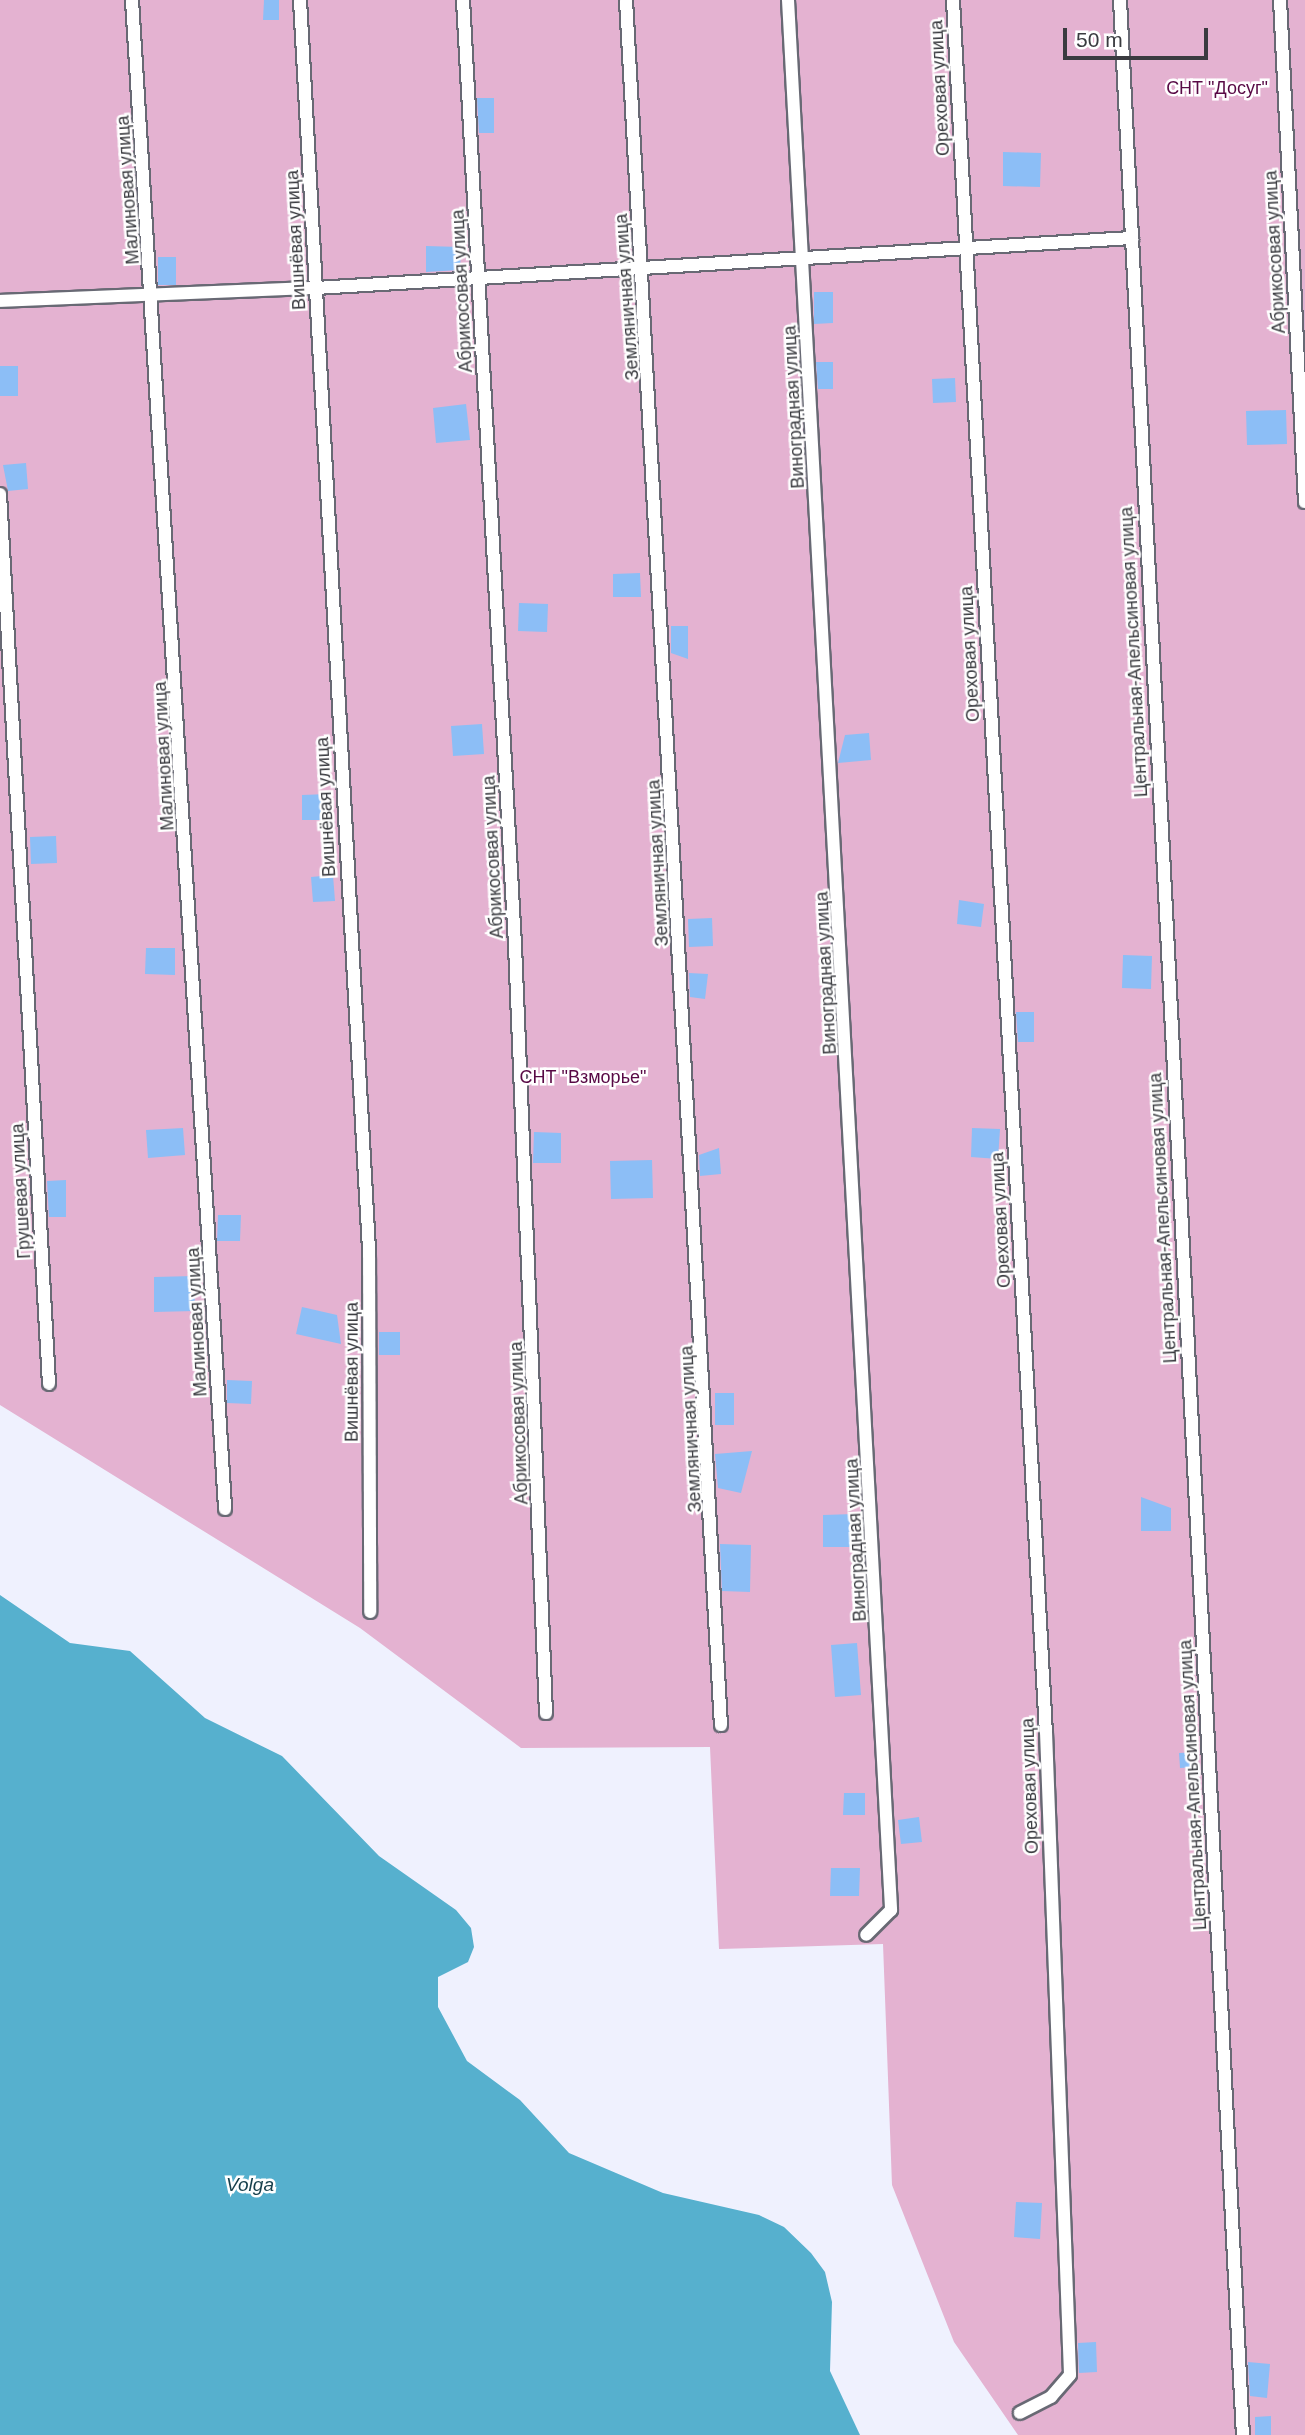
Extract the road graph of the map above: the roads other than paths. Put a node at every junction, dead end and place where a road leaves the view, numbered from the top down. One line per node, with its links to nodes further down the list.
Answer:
1 (132, 0): 15 (lane, Малиновая улица)
2 (300, 0): 14 (lane, Вишнёвая улица)
3 (463, 0): 13 (lane, Абрикосовая улица)
4 (626, 0): 12 (lane, Земляничная улица)
5 (788, 0): 11 (lane, Виноградная улица)
6 (953, 0): 10 (lane, Ореховая улица)
7 (1120, 0): 9 (lane, Центральная-Апельсиновая улица)
8 (1280, 0): 18 (lane, Абрикосовая улица)
9 (1132, 238): 10 (lane); 26 (lane, Центральная-Апельсиновая улица)
10 (966, 247): 11 (lane); 25 (lane, Ореховая улица)
11 (803, 259): 12 (lane); 24 (lane, Виноградная улица)
12 (642, 266): 13 (lane); 23 (lane, Земляничная улица)
13 (479, 278): 14 (lane); 22 (lane, Абрикосовая улица)
14 (316, 288): 15 (lane); 21 (lane, Вишнёвая улица)
15 (153, 294): 16 (lane); 20 (lane, Малиновая улица)
16 (0, 301)
17 (0, 494): 19 (lane, Грушевая улица)
18 (1305, 502)
19 (49, 1384)
20 (225, 1509)
21 (370, 1612)
22 (546, 1713)
23 (720, 1725)
24 (866, 1935)
25 (1020, 2413)
26 (1243, 2435)

